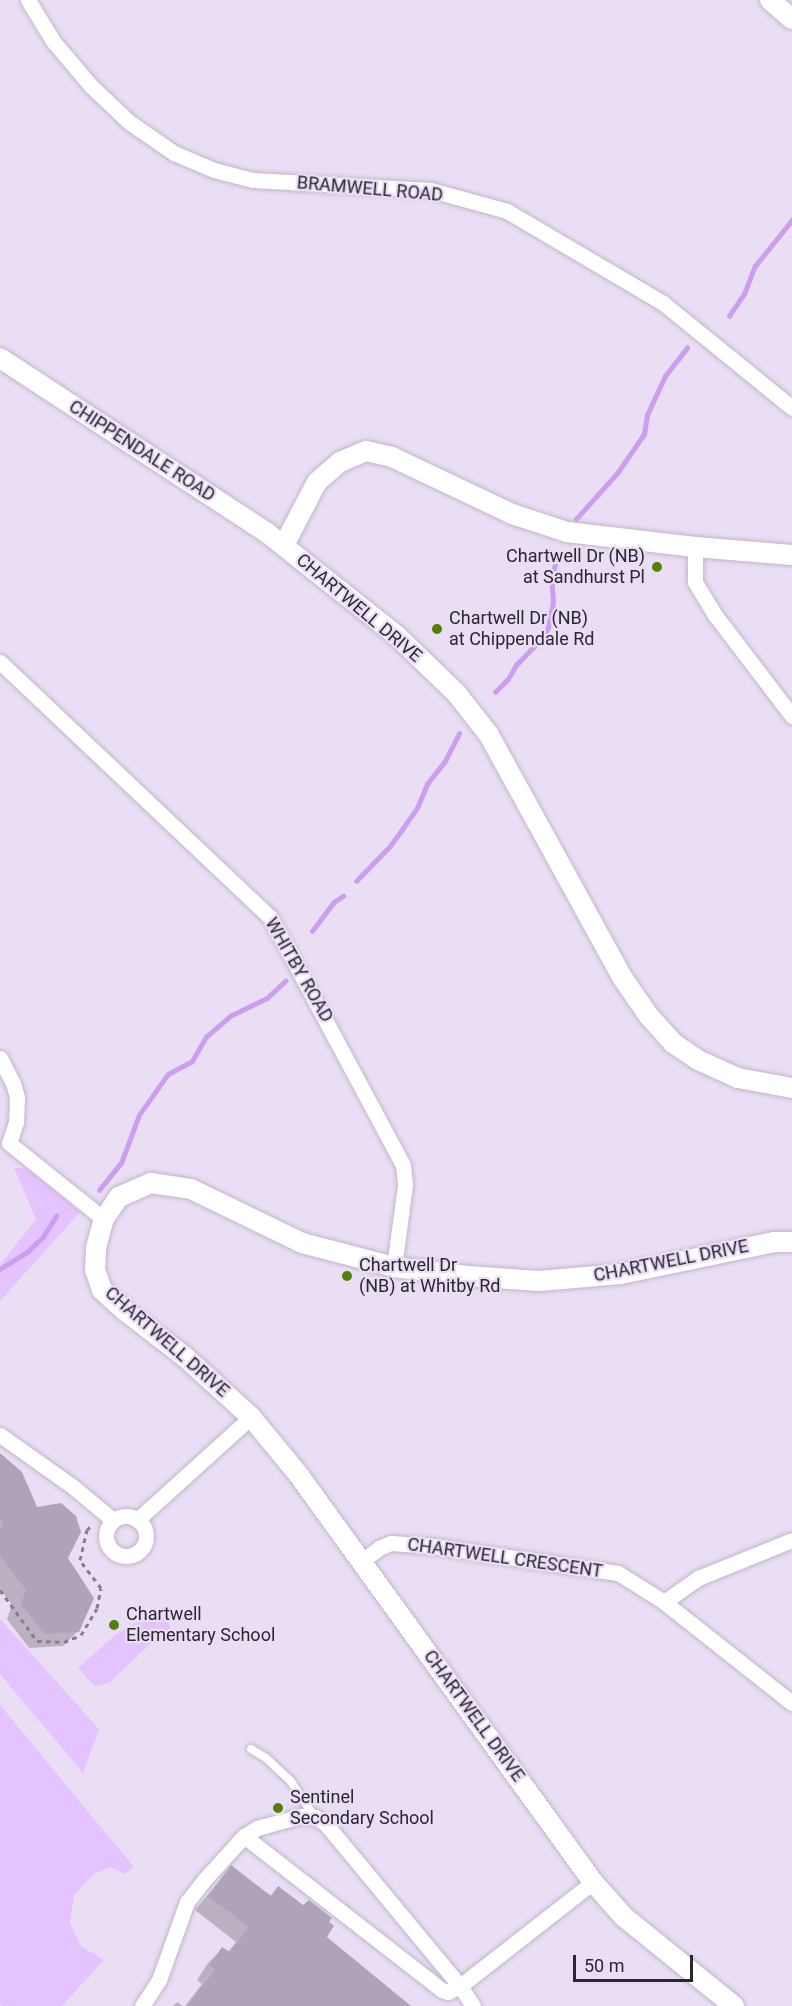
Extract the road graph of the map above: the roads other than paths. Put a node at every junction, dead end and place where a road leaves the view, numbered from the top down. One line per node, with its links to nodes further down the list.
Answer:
1 (28, 0): 5 (street, BRAMWELL ROAD)
2 (770, 0): 3 (street)
3 (792, 19)
4 (0, 358): 6 (street, CHIPPENDALE ROAD)
5 (792, 408)
6 (284, 545): 7 (street, CHARTWELL DRIVE); 12 (street, CHARTWELL DRIVE)
7 (695, 547): 8 (street, CHARTWELL DRIVE); 10 (street)
8 (792, 555)
9 (0, 662): 16 (street, WHITBY ROAD)
10 (792, 716)
11 (0, 1058): 13 (street)
12 (792, 1088)
13 (5, 1142): 14 (street)
14 (104, 1219): 16 (street, CHARTWELL DRIVE); 17 (street, CHARTWELL DRIVE)
15 (792, 1242): 16 (street, CHARTWELL DRIVE)
16 (394, 1267)
17 (251, 1417): 20 (street); 22 (street, CHARTWELL DRIVE)
18 (0, 1435): 19 (street)
19 (108, 1516): 20 (street); 20 (street)
20 (137, 1520)
21 (792, 1540): 23 (street)
22 (361, 1562): 23 (street, CHARTWELL CRESCENT); 28 (street, CHARTWELL DRIVE)
23 (664, 1602): 24 (street, CHARTWELL CRESCENT)
24 (792, 1703)
25 (251, 1749): 26 (lane)
26 (315, 1817): 27 (street); 29 (street)
27 (244, 1836): 29 (street); 30 (street)
28 (593, 1882): 29 (street); 32 (street, CHARTWELL DRIVE)
29 (460, 1986): 31 (street)
30 (142, 2006)
31 (473, 2006)
32 (734, 2006)

